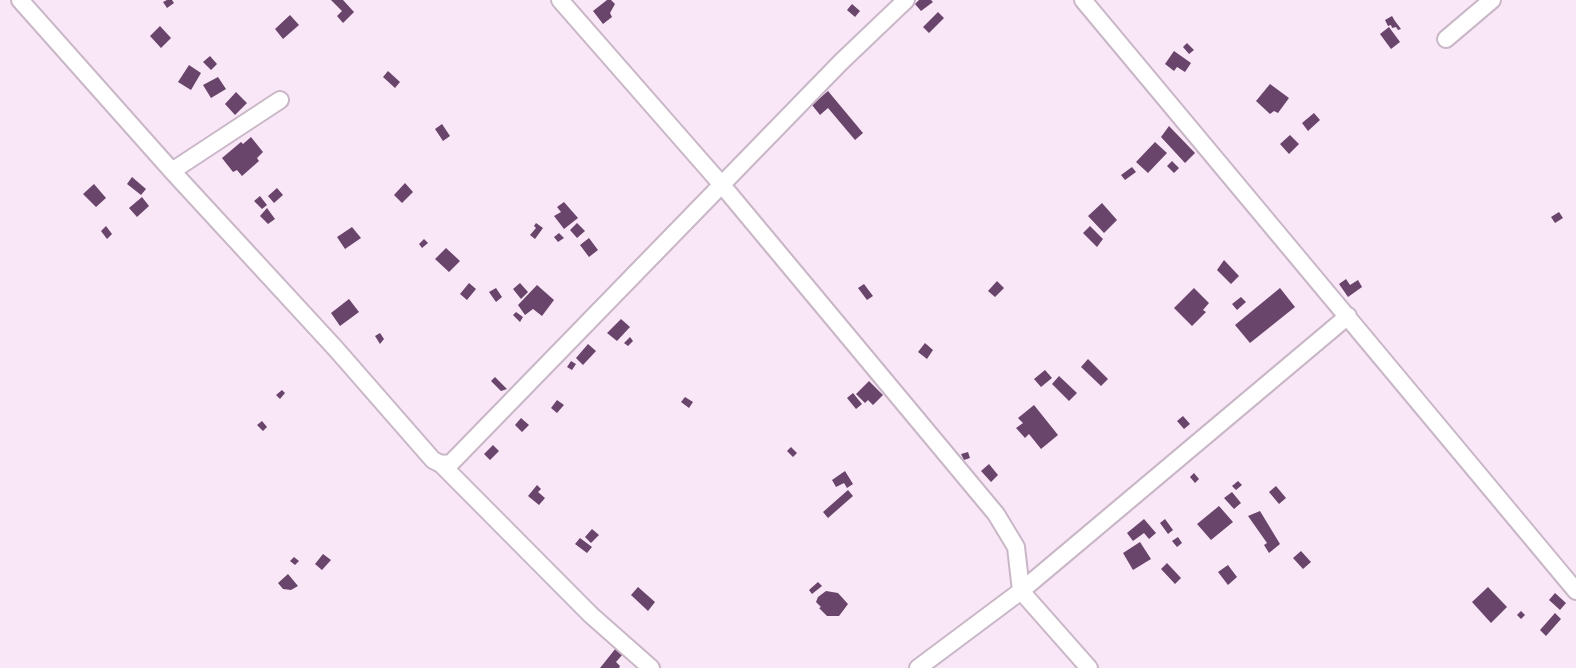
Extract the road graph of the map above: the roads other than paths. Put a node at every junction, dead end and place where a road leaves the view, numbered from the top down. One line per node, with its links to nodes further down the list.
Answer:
1 (20, 0): 8 (street)
2 (560, 0): 9 (street)
3 (906, 0): 9 (street)
4 (1083, 0): 10 (street)
5 (1491, 0): 6 (street)
6 (1446, 39)
7 (280, 100): 8 (street)
8 (172, 171): 11 (street)
9 (722, 185): 11 (street); 12 (street)
10 (1348, 316): 12 (street); 13 (street)
11 (441, 464): 14 (street)
12 (1021, 591): 15 (street); 16 (street)
13 (1576, 591)
14 (651, 668)
15 (918, 668)
16 (1089, 668)

